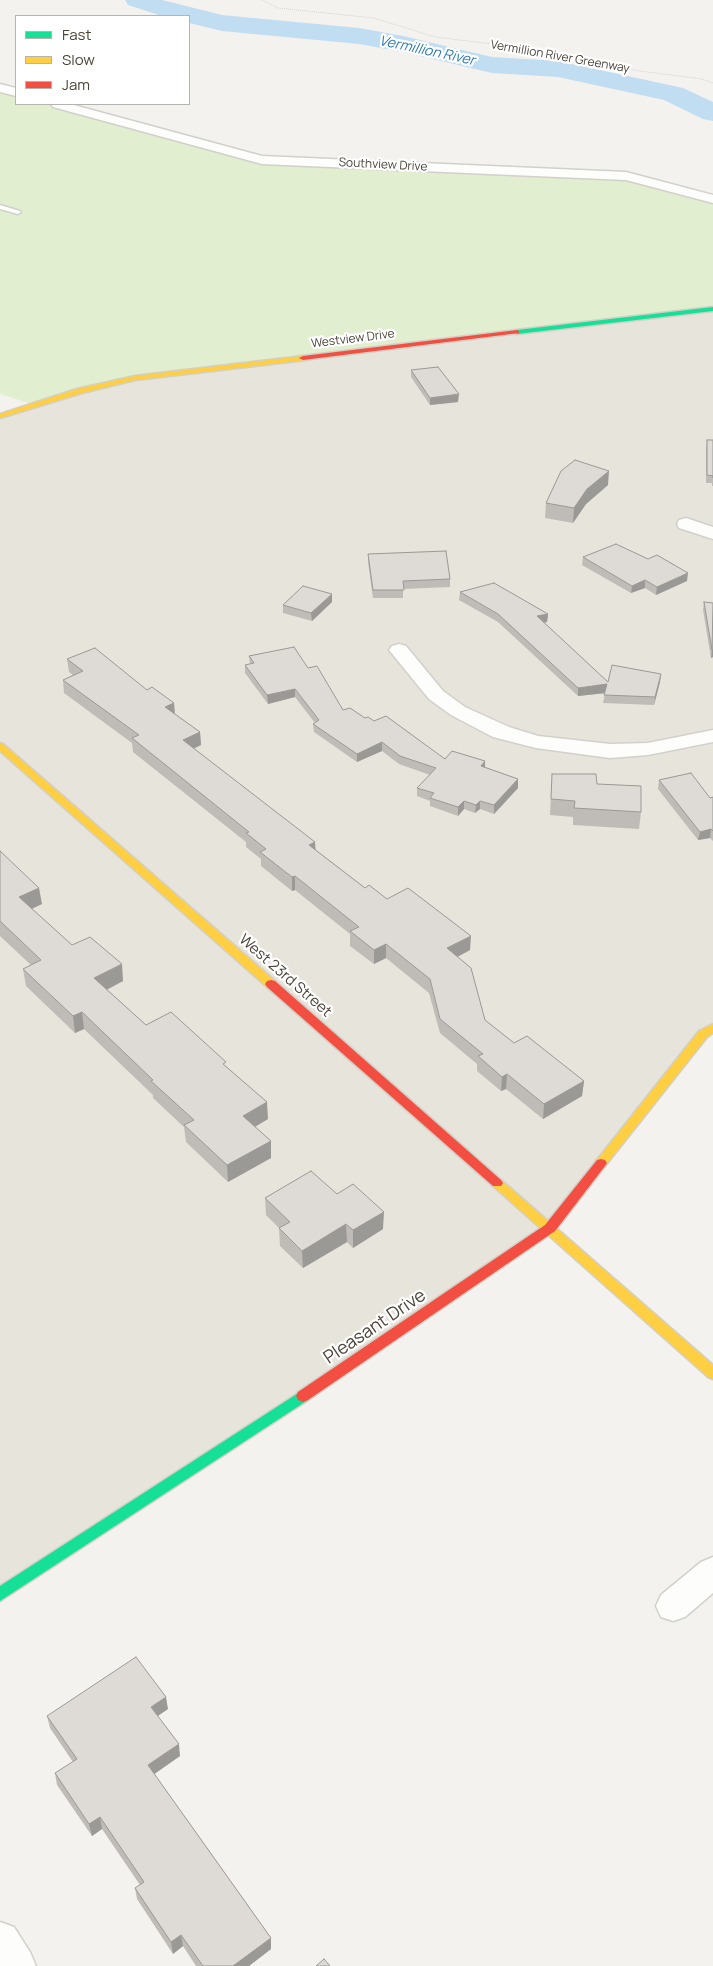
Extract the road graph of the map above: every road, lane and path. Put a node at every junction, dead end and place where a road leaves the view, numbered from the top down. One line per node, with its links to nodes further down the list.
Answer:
1 (262, 0): 2 (path, Vermillion River Greenway)
2 (713, 83)
3 (0, 88): 4 (street)
4 (15, 92)
5 (61, 105): 6 (street, Southview Drive)
6 (713, 199)
7 (0, 206): 8 (lane)
8 (18, 212)
9 (713, 309): 10 (street, Westview Drive)
10 (0, 416)
11 (686, 524): 12 (street)
12 (713, 533)
13 (399, 650): 14 (street)
14 (713, 736)
15 (0, 746): 17 (street, West 23rd Street)
16 (713, 1028): 17 (street, Pleasant Drive)
17 (550, 1228): 18 (street, West 23rd Street); 20 (street, Pleasant Drive)
18 (713, 1373)
19 (713, 1572): 21 (street)
20 (0, 1594)
21 (673, 1606)
22 (0, 1941): 23 (street)
23 (16, 1966)

